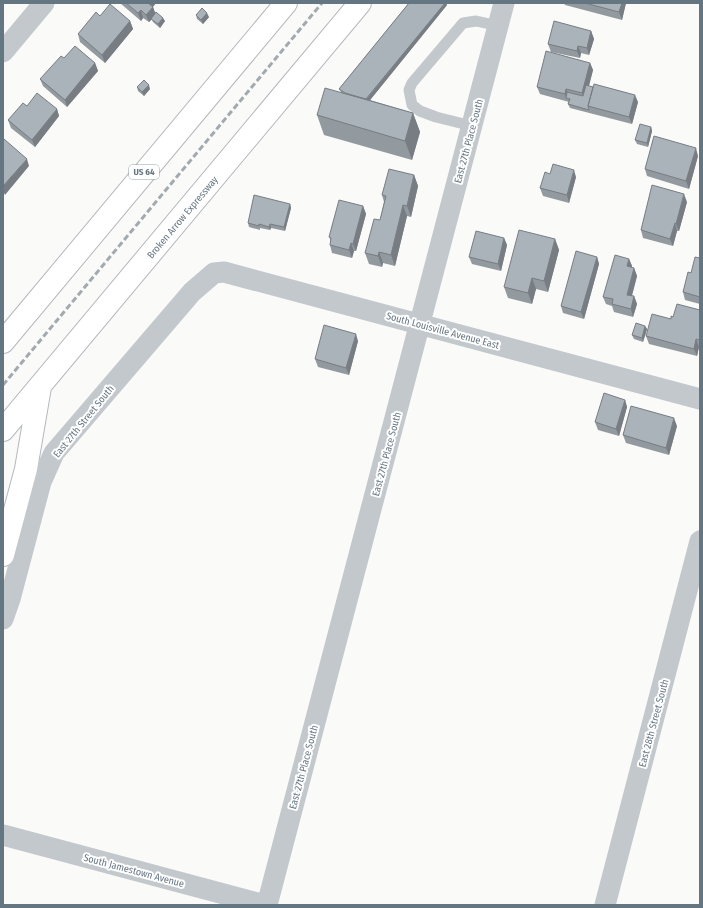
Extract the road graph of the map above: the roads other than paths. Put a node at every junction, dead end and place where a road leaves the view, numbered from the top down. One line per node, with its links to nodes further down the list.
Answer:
1 (44, 3): 6 (street)
2 (286, 3): 10 (highway, US 64)
3 (360, 3): 11 (highway, Broken Arrow Expressway)
4 (504, 3): 5 (street, East 27th Place South)
5 (499, 26): 7 (street, East 27th Place South); 7 (lane)
6 (3, 52)
7 (472, 126): 9 (street, East 27th Place South)
8 (192, 292): 9 (street, South Louisville Avenue East); 16 (street, East 27th Street South)
9 (421, 324): 12 (street, South Louisville Avenue East); 18 (street, East 27th Place South)
10 (3, 342)
11 (40, 385): 13 (highway, Broken Arrow Expressway); 15 (highway)
12 (700, 399)
13 (3, 430)
14 (700, 541): 19 (street, East 28th Street South)
15 (3, 555)
16 (3, 619)
17 (3, 835): 18 (street, South Jamestown Avenue)
18 (266, 905)
19 (605, 905)

